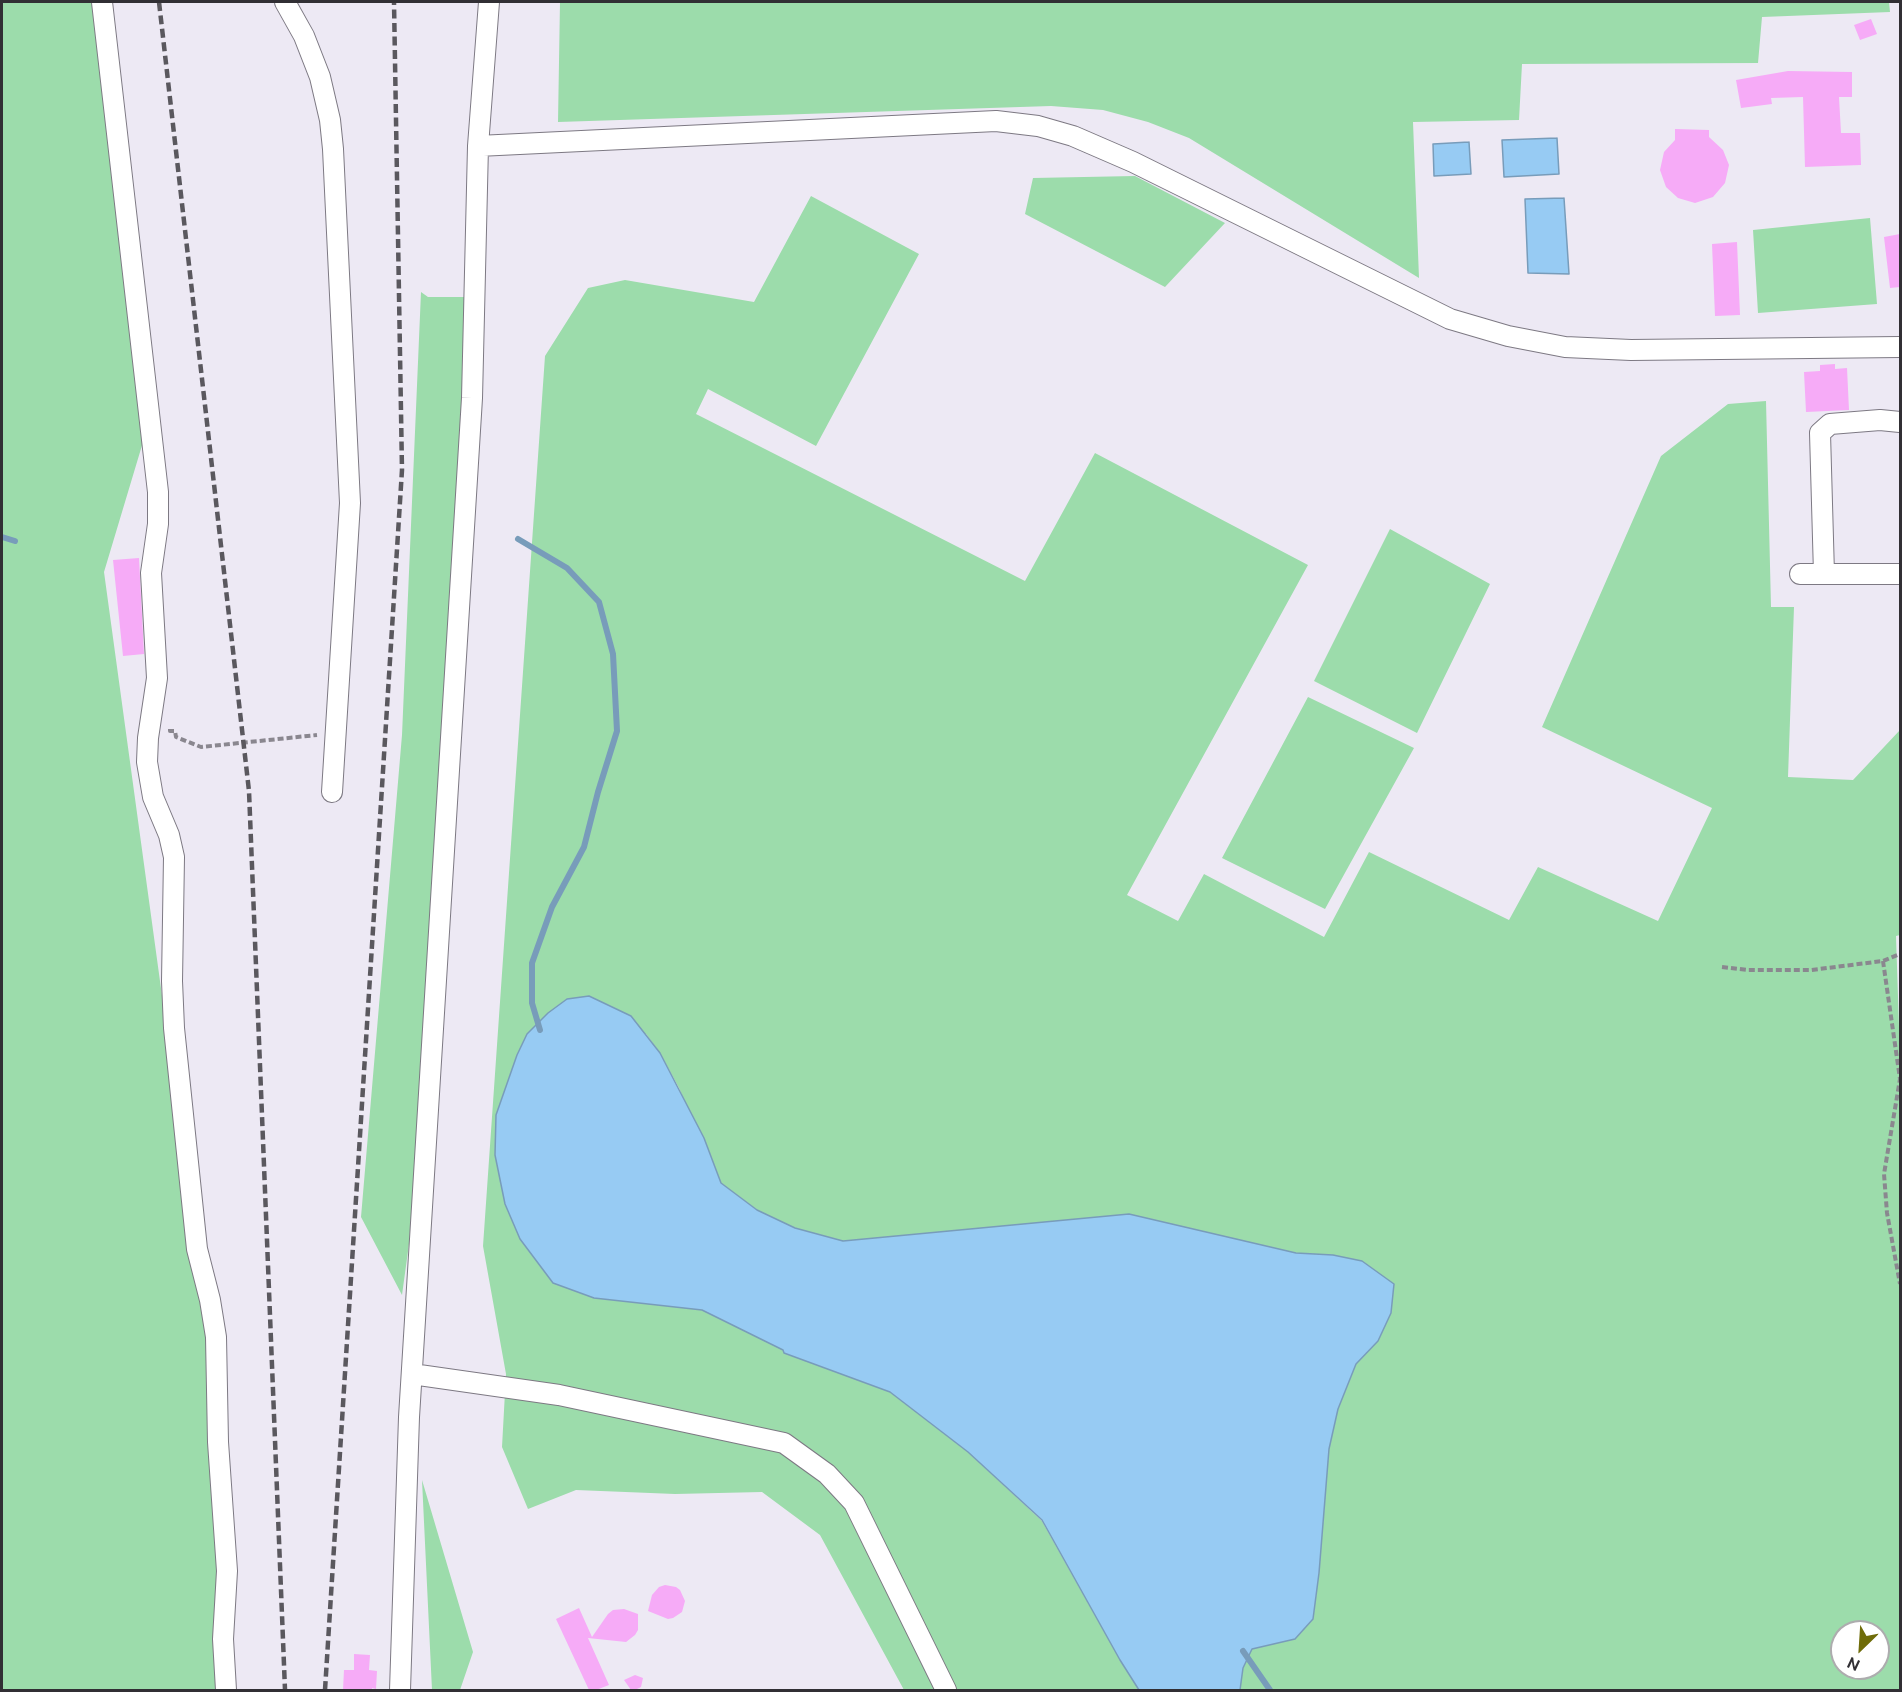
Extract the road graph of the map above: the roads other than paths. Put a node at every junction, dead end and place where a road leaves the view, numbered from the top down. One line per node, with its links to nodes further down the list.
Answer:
1 (102, 2): 12 (street)
2 (285, 2): 10 (street)
3 (489, 2): 4 (street)
4 (478, 146): 5 (street); 11 (street)
5 (1900, 346)
6 (1900, 422): 8 (street)
7 (1800, 574): 8 (street)
8 (1824, 574): 9 (street)
9 (1900, 574)
10 (332, 792)
11 (412, 1374): 13 (street); 14 (street)
12 (226, 1690)
13 (400, 1690)
14 (946, 1690)

